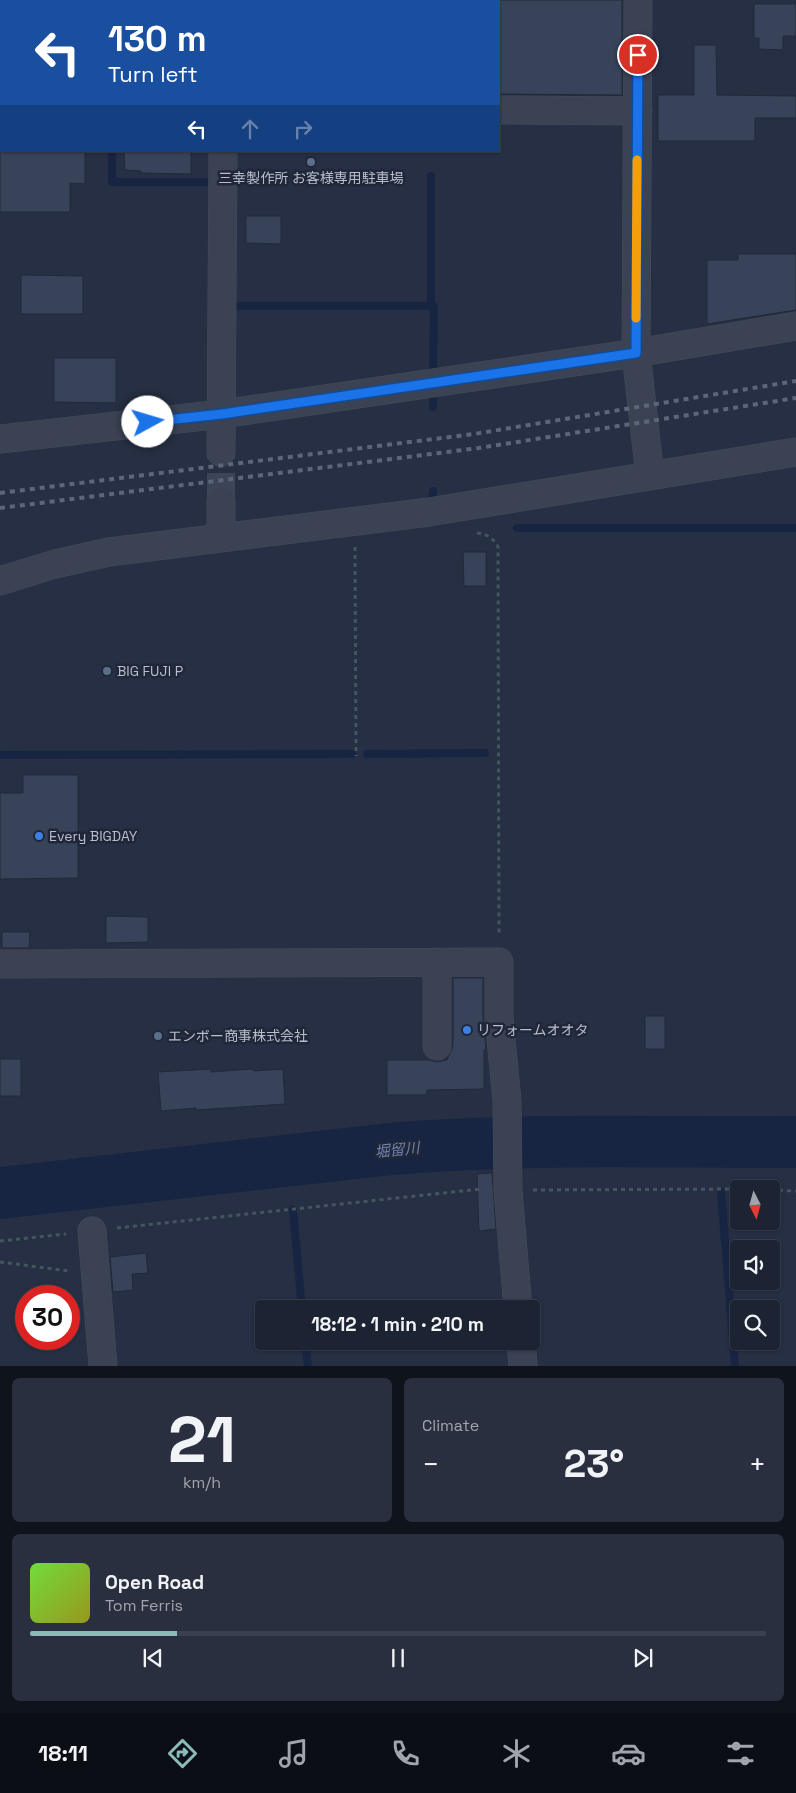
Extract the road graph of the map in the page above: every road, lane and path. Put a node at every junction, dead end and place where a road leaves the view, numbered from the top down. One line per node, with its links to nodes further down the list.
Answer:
1 (638, 0): 3 (street)
2 (500, 110): 3 (street)
3 (638, 111): 6 (street)
4 (223, 152): 7 (street)
5 (796, 326): 6 (street)
6 (636, 353): 7 (street); 11 (street)
7 (222, 414): 8 (street); 9 (street)
8 (0, 439)
9 (221, 452)
10 (796, 452): 11 (street)
11 (650, 476): 13 (street)
12 (221, 501): 15 (street)
13 (355, 522): 15 (street); 17 (path)
14 (471, 533): 19 (path)
15 (221, 538): 16 (street)
16 (0, 581)
17 (356, 756)
18 (437, 962): 19 (street); 20 (street); 21 (street)
19 (499, 962): 22 (street)
20 (0, 964)
21 (437, 1046)
22 (508, 1188): 23 (path); 26 (path); 30 (street)
23 (730, 1189)
24 (780, 1190): 25 (path)
25 (796, 1190)
26 (92, 1231): 27 (path); 29 (street)
27 (0, 1241)
28 (0, 1262): 29 (path)
29 (96, 1279): 32 (street)
30 (517, 1300)
31 (522, 1350): 33 (street)
32 (103, 1366)
33 (523, 1366)

